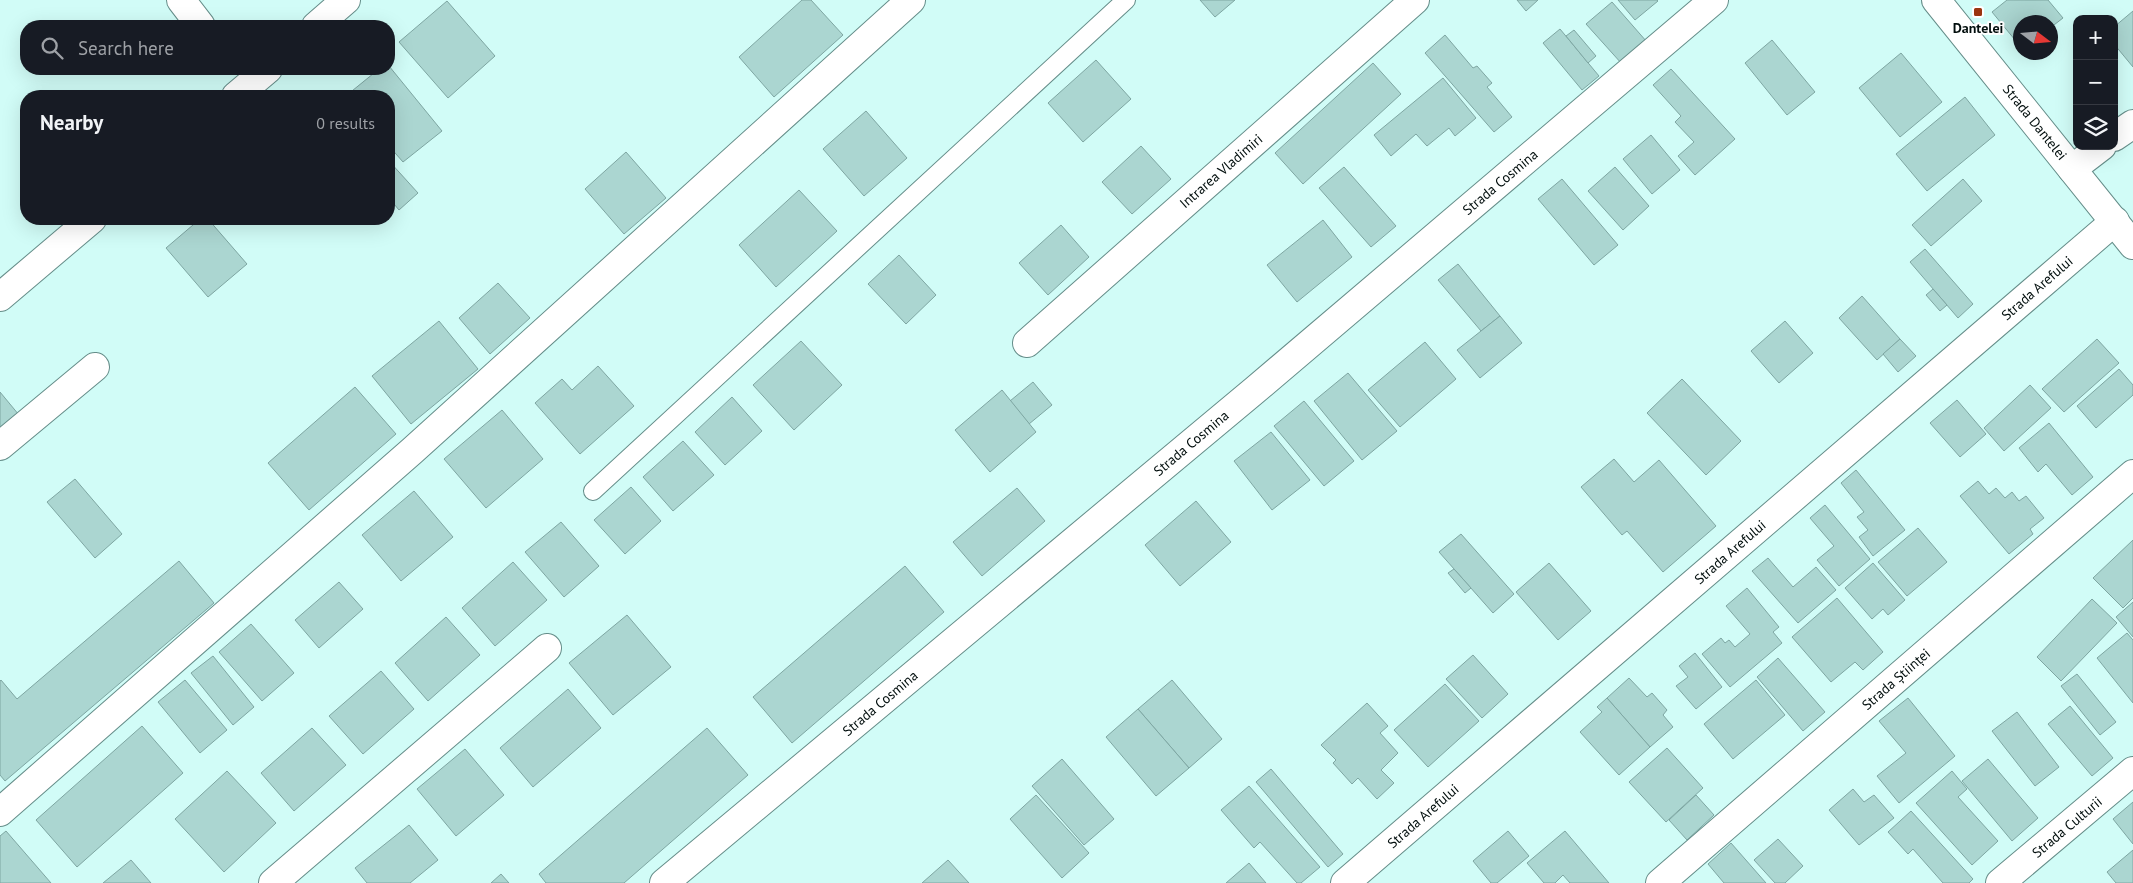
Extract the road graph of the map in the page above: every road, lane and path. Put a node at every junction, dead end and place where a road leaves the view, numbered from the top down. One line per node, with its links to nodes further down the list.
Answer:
1 (180, 0): 8 (street)
2 (346, 0): 9 (street)
3 (911, 0): 27 (street)
4 (1126, 0): 24 (lane)
5 (1415, 0): 20 (street, Intrarea Vladimiri)
6 (1714, 0): 29 (street, Strada Cosmina)
7 (1936, 0): 15 (street, Strada Dantelei)
8 (196, 20)
9 (323, 20)
10 (256, 75): 11 (street)
11 (239, 84)
12 (2133, 124): 13 (street)
13 (2118, 134)
14 (2097, 150): 15 (street)
15 (2072, 169): 16 (street, Strada Dantelei)
16 (2115, 221): 18 (street, Strada Dantelei); 30 (street, Strada Arefului)
17 (85, 225): 19 (street)
18 (2133, 245)
19 (0, 297)
20 (1027, 343)
21 (95, 367): 22 (street)
22 (0, 446)
23 (2133, 474): 31 (street, Strada Științei)
24 (593, 491)
25 (547, 648): 28 (street)
26 (2133, 771): 32 (street, Strada Culturii)
27 (0, 812)
28 (273, 883)
29 (664, 883)
30 (1345, 883)
31 (1660, 883)
32 (2000, 883)

